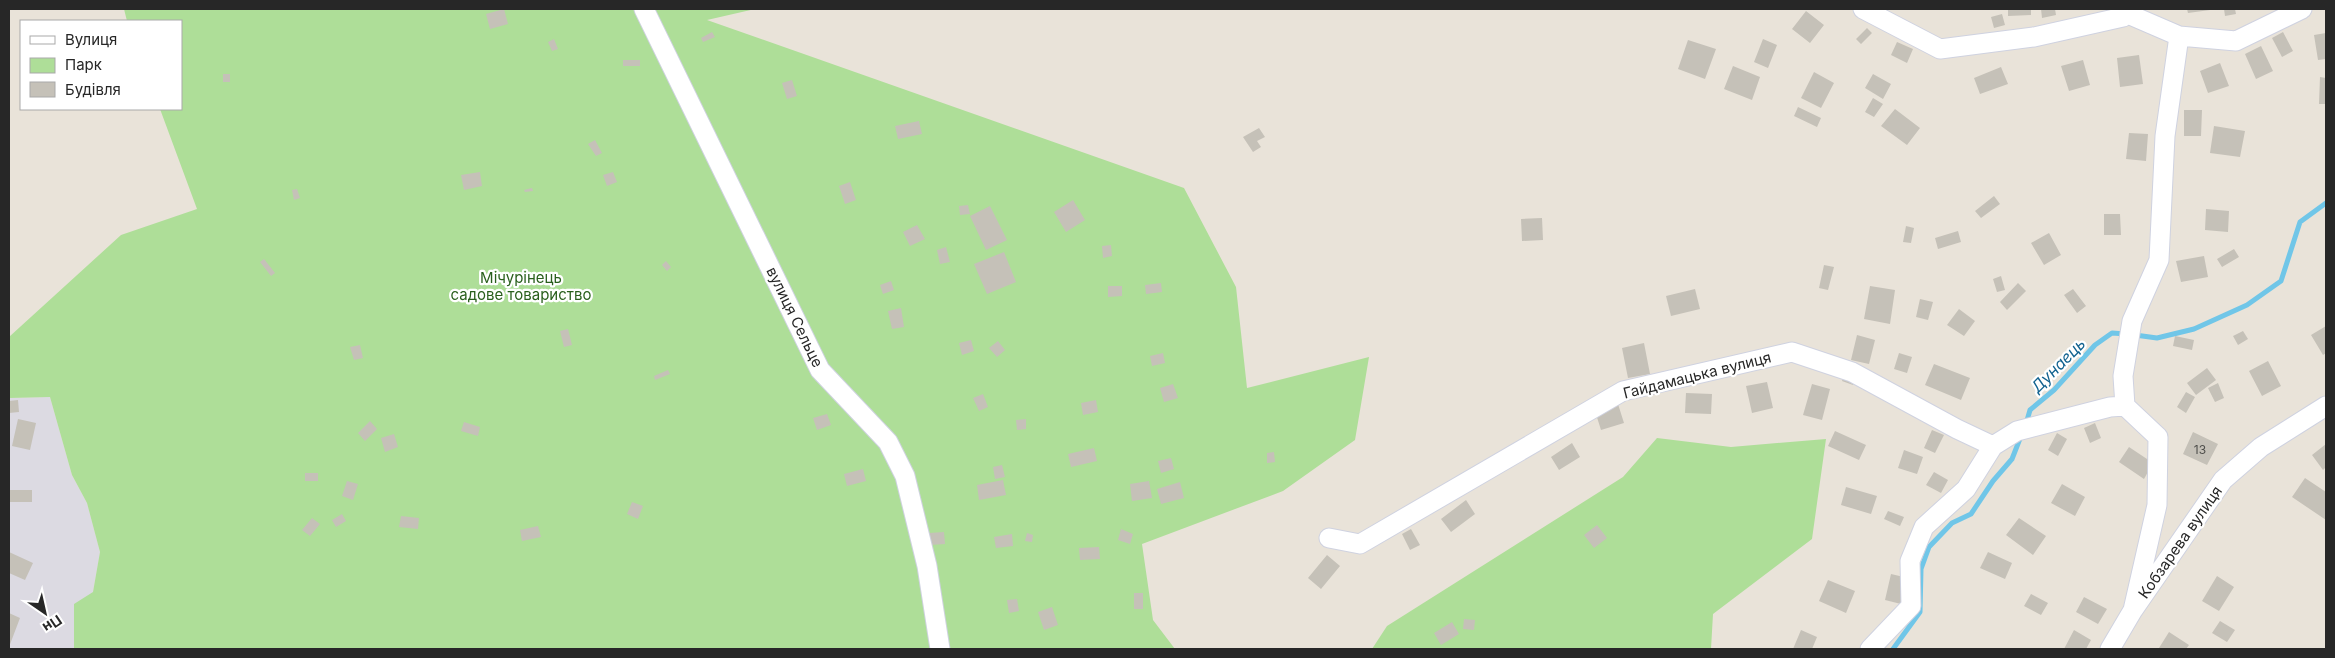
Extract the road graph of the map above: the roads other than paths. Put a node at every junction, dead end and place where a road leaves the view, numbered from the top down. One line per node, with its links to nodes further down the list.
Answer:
1 (644, 9): 11 (street, вулиця Сельце)
2 (1863, 9): 4 (street)
3 (2302, 9): 5 (street)
4 (2128, 11): 5 (street)
5 (2179, 36): 6 (street)
6 (2125, 406): 8 (street); 10 (street)
7 (2326, 406): 10 (street, Кобзарева вулиця)
8 (1993, 446): 9 (street, Гайдамацька вулиця); 12 (street)
9 (1329, 538)
10 (2133, 610): 13 (street)
11 (940, 649)
12 (1870, 649)
13 (2110, 649)

